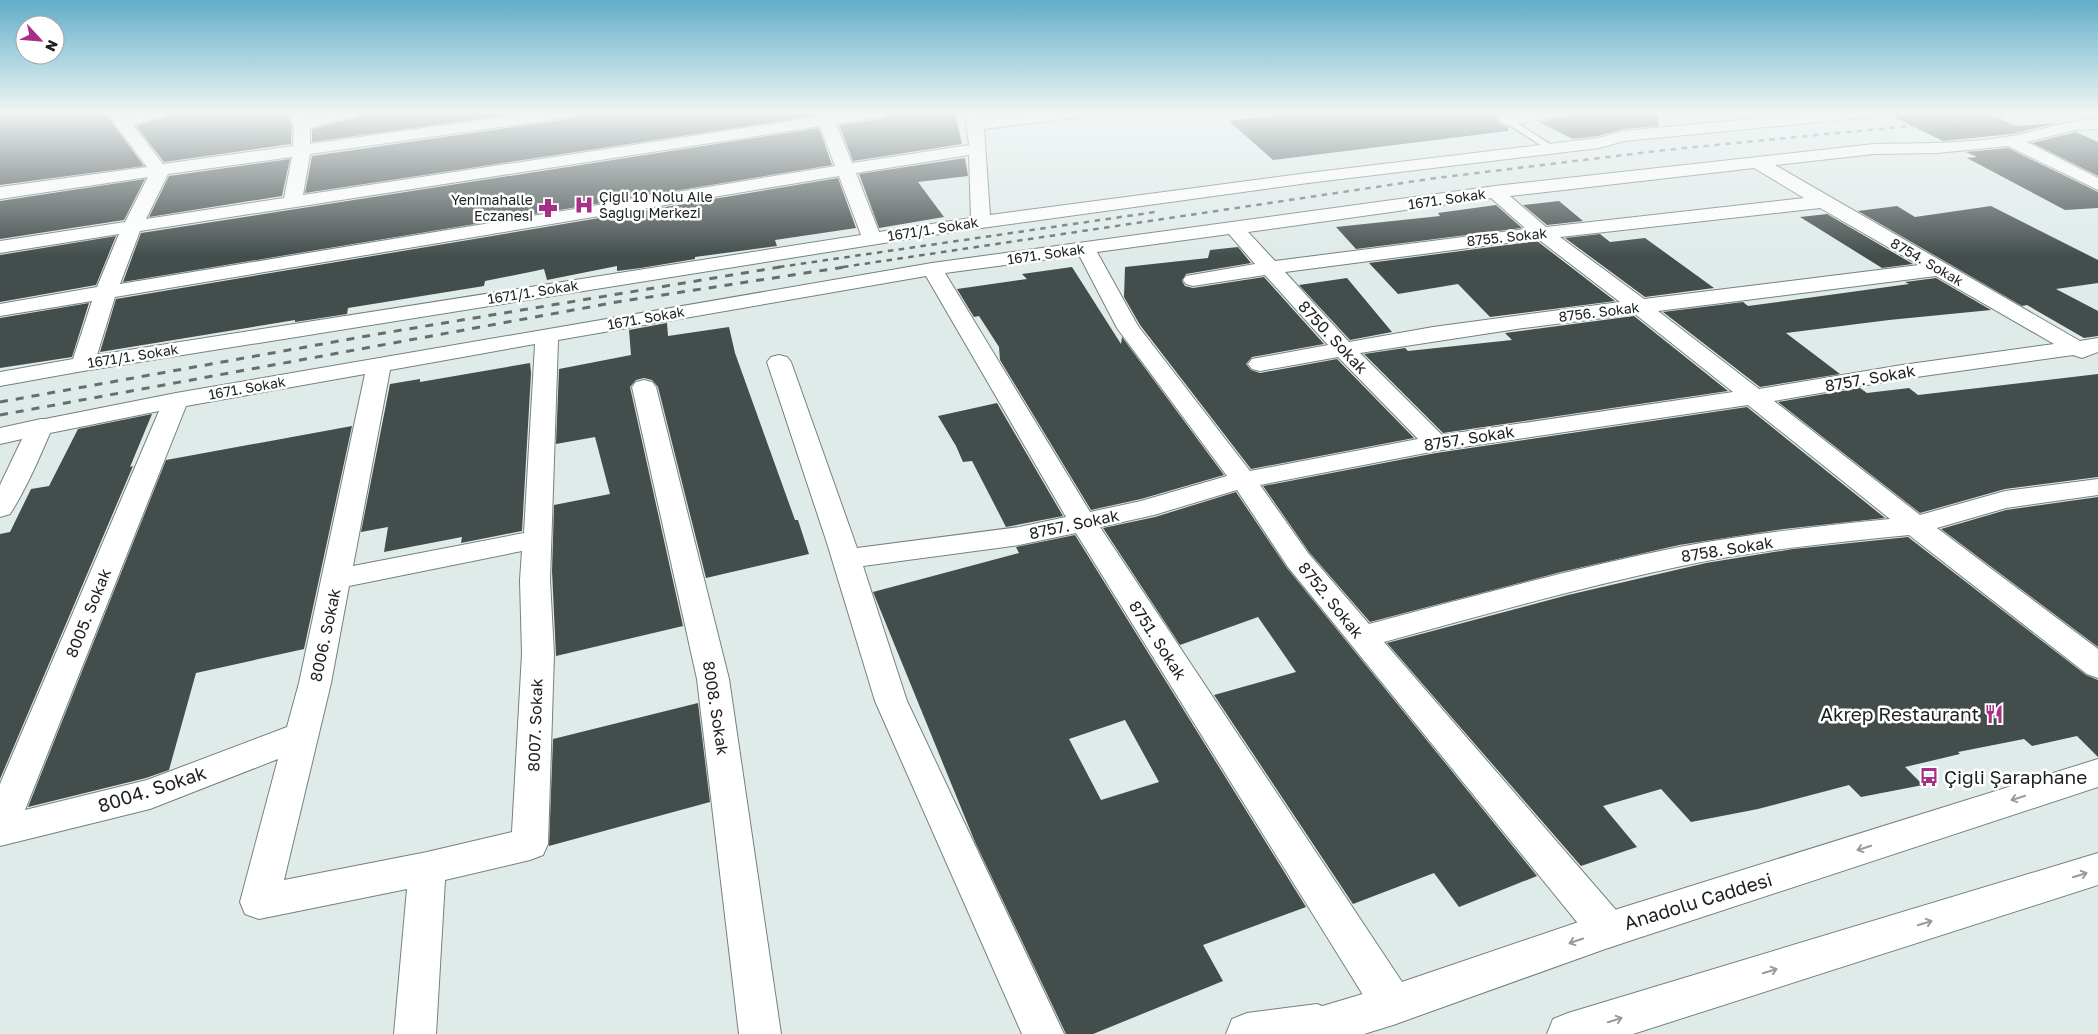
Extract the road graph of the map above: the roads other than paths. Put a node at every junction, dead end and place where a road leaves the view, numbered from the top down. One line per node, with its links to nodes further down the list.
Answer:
1 (151, 160): 13 (main road)
2 (236, 160): 13 (main road)
3 (300, 160): 17 (main road)
4 (550, 160): 17 (main road)
5 (841, 160): 12 (main road)
6 (906, 160): 12 (main road)
7 (978, 160): 19 (main road)
8 (1452, 160): 19 (main road, 1671/1. Sokak)
9 (1773, 160): 11 (main road, 1671. Sokak)
10 (2049, 160): 14 (main road)
11 (1757, 162): 15 (main road, 1671. Sokak); 18 (main road, 8754. Sokak)
12 (845, 170): 23 (main road); 30 (main road)
13 (160, 172): 16 (main road); 20 (main road)
14 (2098, 185)
15 (1495, 192): 21 (main road, 1671. Sokak); 22 (main road)
16 (0, 194)
17 (292, 202): 20 (main road)
18 (1823, 202): 22 (main road, 8755. Sokak); 28 (main road, 8754. Sokak)
19 (981, 222): 23 (main road, 1671/1. Sokak)
20 (132, 227): 24 (main road); 30 (main road)
21 (1234, 228): 25 (main road, 1671. Sokak); 26 (main road, 8750. Sokak)
22 (1542, 233): 26 (main road, 8755. Sokak); 31 (main road)
23 (872, 238): 37 (main road, 1671/1. Sokak)
24 (0, 247)
25 (1086, 248): 27 (main road, 1671. Sokak); 47 (main road, 8752. Sokak)
26 (1268, 268): 29 (main road, 8755. Sokak); 34 (main road, 8750. Sokak)
27 (932, 269): 33 (main road, 1671. Sokak); 50 (main road, 8751. Sokak)
28 (1939, 269): 31 (main road, 8756. Sokak); 35 (main road, 8754. Sokak)
29 (1193, 280)
30 (106, 292): 32 (main road); 37 (main road)
31 (1640, 307): 34 (main road, 8756. Sokak); 42 (main road)
32 (0, 310)
33 (547, 335): 39 (main road, 1671. Sokak); 52 (main road, 8007. Sokak)
34 (1343, 349): 38 (main road, 8756. Sokak); 46 (main road, 8750. Sokak)
35 (2091, 351): 42 (main road, 8757. Sokak)
36 (779, 362): 53 (main road)
37 (83, 364): 40 (main road, 1671/1. Sokak)
38 (1260, 364)
39 (379, 365): 43 (main road, 1671. Sokak); 54 (main road, 8006. Sokak)
40 (0, 379)
41 (644, 387): 67 (main road, 8008. Sokak)
42 (1754, 398): 46 (main road, 8757. Sokak); 51 (main road)
43 (176, 400): 44 (main road, 1671. Sokak); 59 (main road, 8005. Sokak)
44 (42, 426): 45 (main road, 1671. Sokak); 49 (main road)
45 (0, 436)
46 (1436, 443): 47 (main road, 8757. Sokak)
47 (1243, 480): 50 (main road, 8757. Sokak); 55 (main road, 8752. Sokak)
48 (2098, 487): 51 (main road, 8758. Sokak)
49 (0, 508)
50 (1083, 522): 53 (main road, 8757. Sokak); 64 (main road, 8751. Sokak)
51 (1915, 525): 55 (main road, 8758. Sokak); 56 (main road)
52 (538, 539): 54 (main road); 61 (main road, 8007. Sokak)
53 (846, 560): 68 (main road)
54 (336, 579): 57 (main road, 8006. Sokak)
55 (1361, 637): 63 (main road, 8752. Sokak)
56 (2098, 666)
57 (301, 736): 60 (main road, 8004. Sokak); 61 (main road, 8006. Sokak)
58 (2098, 772): 63 (main road, Anadolu Caddesi, one-way to 63)
59 (0, 826)
60 (0, 831)
61 (427, 868): 66 (main road)
62 (2098, 869): 71 (main road, one-way to 62)
63 (1608, 930): 64 (main road, Anadolu Caddesi, one-way to 64)
64 (1393, 1005): 65 (main road, Anadolu Caddesi)
65 (1340, 1020): 69 (main road); 70 (main road, Anadolu Caddesi)
66 (415, 1034)
67 (760, 1034)
68 (1043, 1034)
69 (1247, 1034)
70 (1299, 1034)
71 (1568, 1034)

